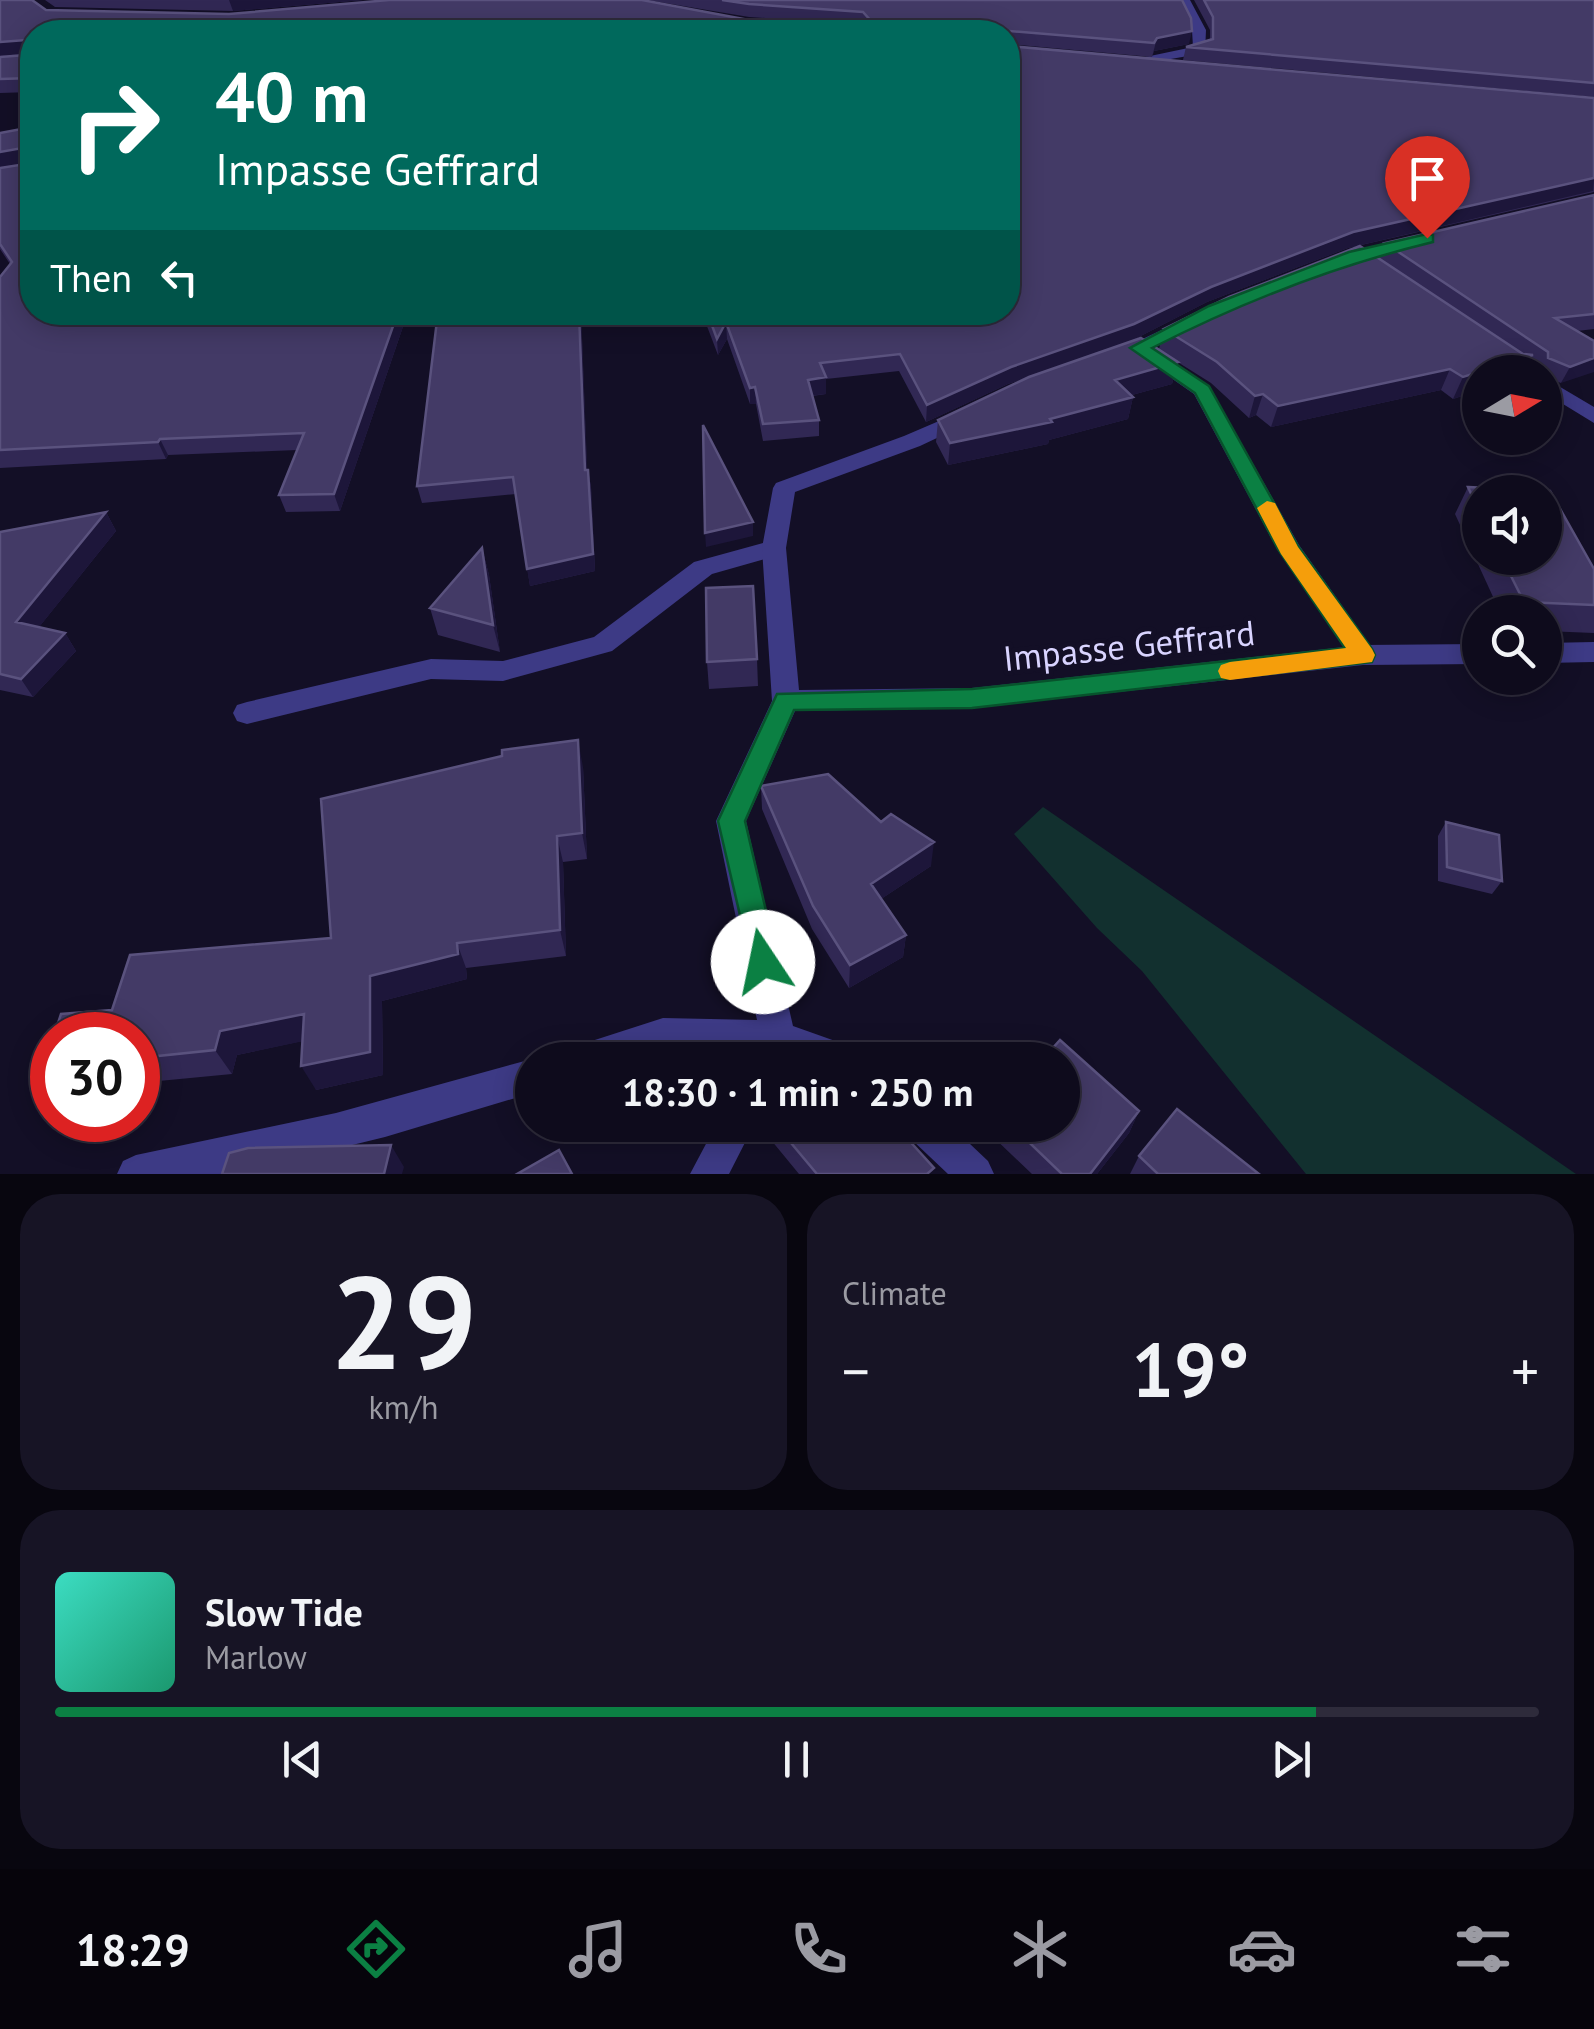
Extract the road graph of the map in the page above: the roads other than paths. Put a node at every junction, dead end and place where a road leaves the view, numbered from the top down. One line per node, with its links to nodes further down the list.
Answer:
1 (1184, 0): 3 (street)
2 (1118, 61): 3 (street)
3 (1136, 63): 4 (street)
4 (1192, 69)
5 (1445, 234): 6 (street)
6 (1354, 256): 7 (street); 8 (street)
7 (1320, 269)
8 (1386, 277)
9 (1215, 310): 10 (street)
10 (1139, 348): 11 (street); 19 (street)
11 (1104, 360)
12 (1562, 395): 14 (street)
13 (982, 408): 15 (street)
14 (1594, 417)
15 (774, 548): 20 (street); 21 (street)
16 (1562, 653): 17 (street)
17 (1593, 653)
18 (1462, 654): 19 (street, Impasse Geffrard)
19 (1363, 655): 20 (street, Impasse Geffrard)
20 (786, 701): 24 (street)
21 (246, 713)
22 (638, 1042): 23 (street)
23 (721, 1042)
24 (771, 1042)
25 (515, 1081): 28 (street)
26 (727, 1142): 29 (street)
27 (941, 1142): 30 (street)
28 (136, 1174)
29 (709, 1174)
30 (975, 1174)

